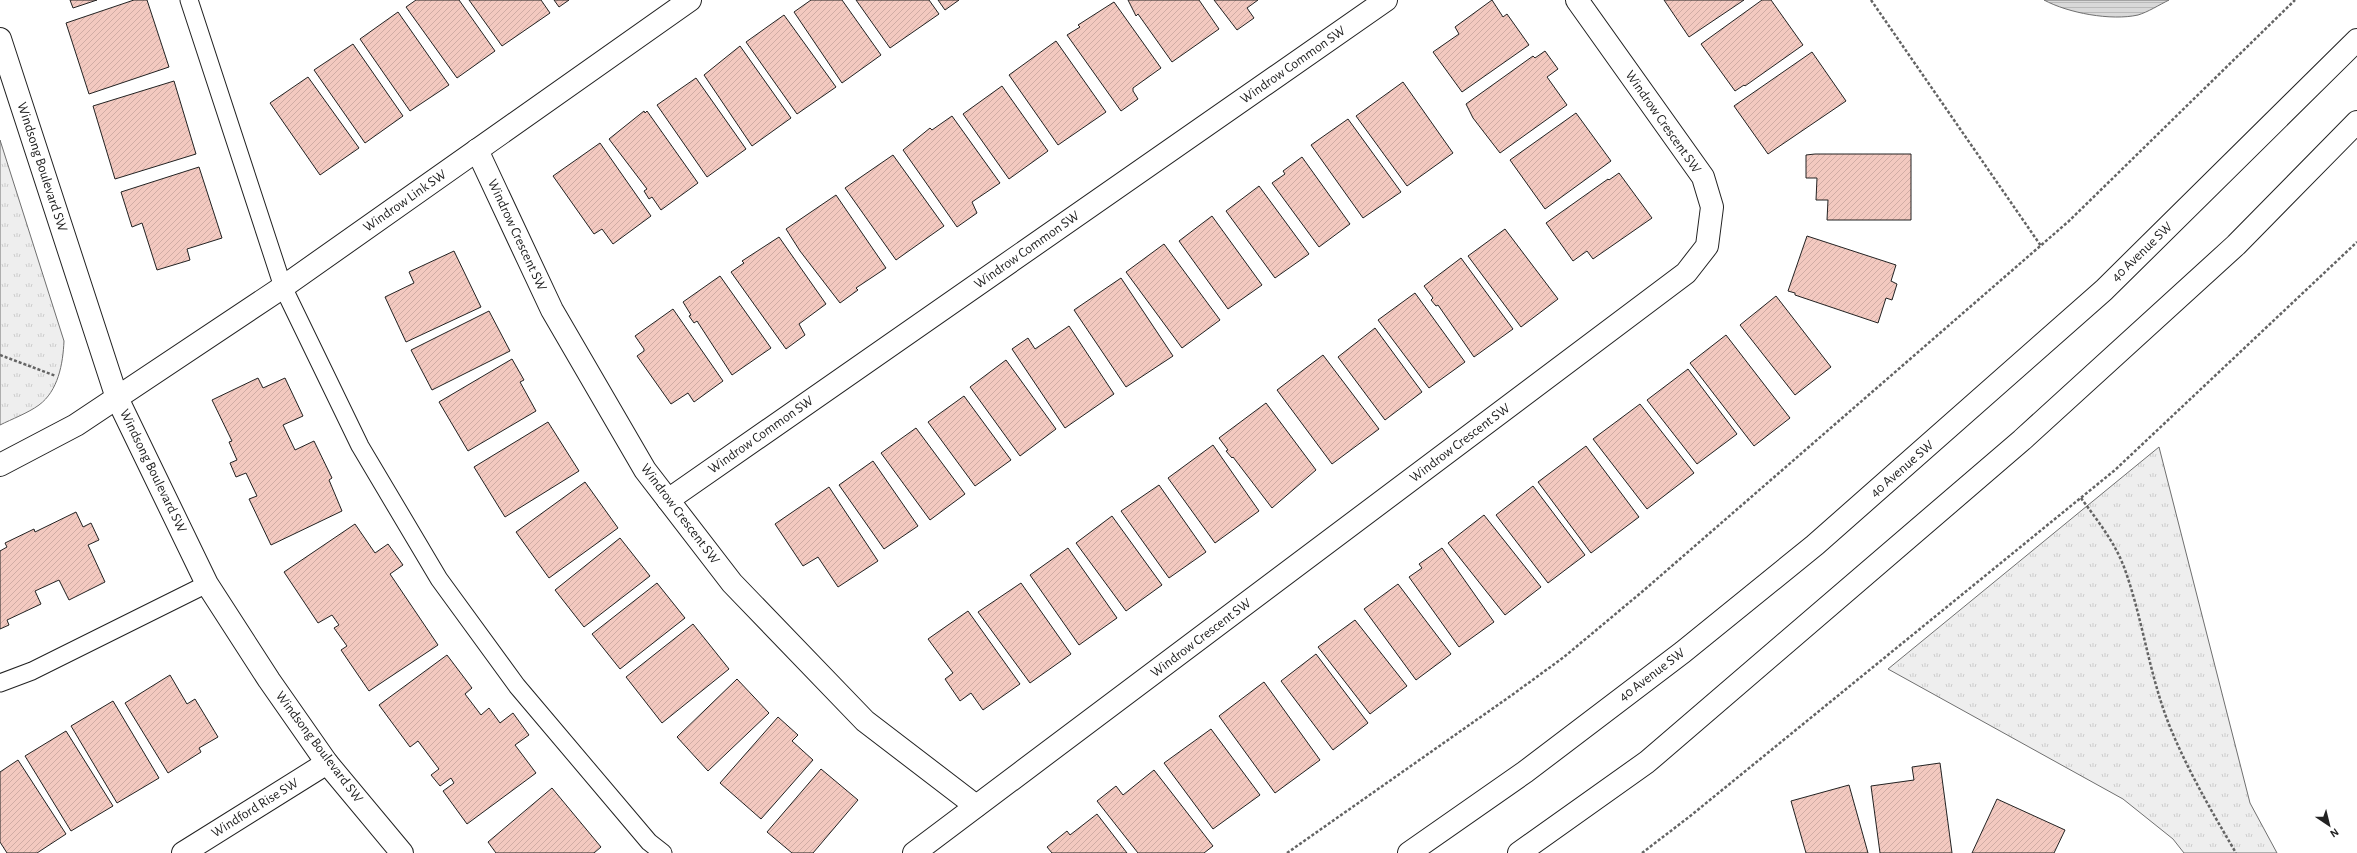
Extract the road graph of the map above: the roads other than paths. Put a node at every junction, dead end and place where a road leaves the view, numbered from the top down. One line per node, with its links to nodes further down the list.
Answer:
1 (189, 0): 9 (lane)
2 (690, 0): 8 (street, Windrow Link SW)
3 (1386, 0): 12 (street, Windrow Common SW)
4 (1577, 0): 16 (street, Windrow Crescent SW)
5 (0, 39): 10 (street, Windsong Boulevard SW)
6 (2357, 40): 21 (street, 40 Avenue SW)
7 (2357, 122): 22 (street)
8 (477, 150): 9 (street, Windrow Link SW); 12 (street, Windrow Crescent SW)
9 (283, 287): 10 (street, Windrow Link SW); 19 (lane)
10 (118, 398): 11 (street, Windrow Link SW); 13 (street, Windsong Boulevard SW)
11 (0, 465)
12 (668, 500): 16 (street, Windrow Crescent SW)
13 (208, 584): 14 (lane); 15 (street, Windsong Boulevard SW)
14 (0, 683)
15 (327, 763): 17 (street, Windford Rise SW); 18 (street, Windsong Boulevard SW)
16 (976, 806): 20 (street, Windrow Crescent SW)
17 (182, 853)
18 (402, 853)
19 (663, 853)
20 (914, 853)
21 (1409, 853)
22 (1520, 853)

